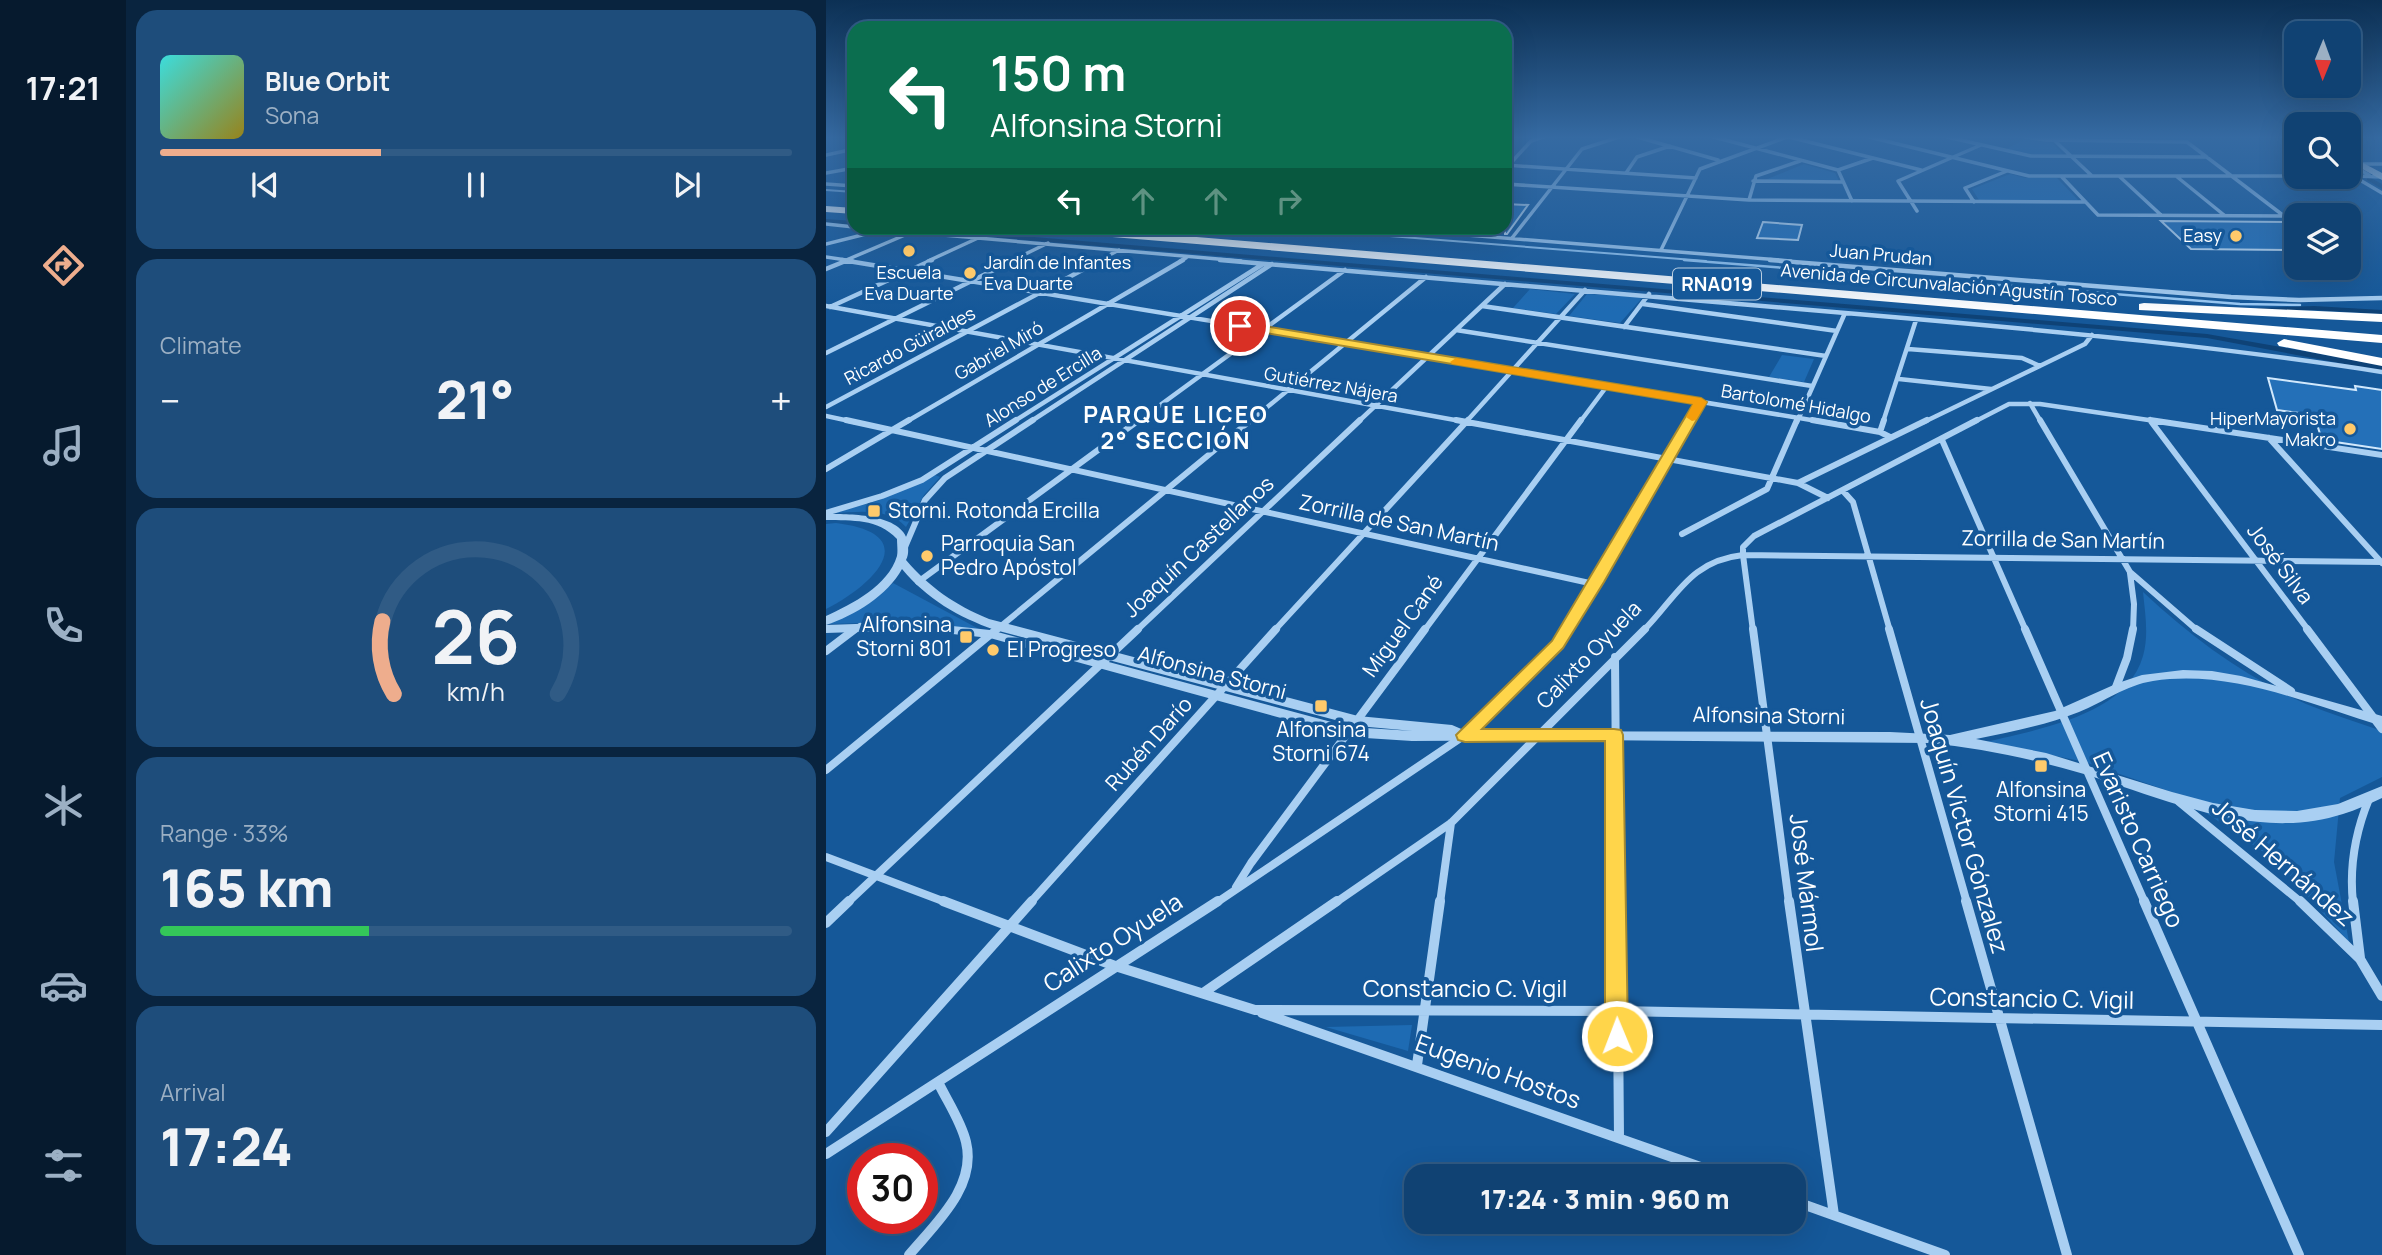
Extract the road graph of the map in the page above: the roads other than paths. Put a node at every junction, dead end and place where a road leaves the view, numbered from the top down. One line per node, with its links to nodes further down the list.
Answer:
1 (1546, 196): 33 (street)
2 (1681, 196): 3 (street)
3 (1687, 196): 14 (street); 37 (street)
4 (1750, 196): 14 (street)
5 (1849, 196): 15 (street)
6 (1907, 196): 16 (street)
7 (1970, 196): 17 (street)
8 (2080, 196): 18 (street)
9 (2141, 196): 22 (street)
10 (2200, 196): 23 (street)
11 (2260, 196): 23 (street)
12 (826, 198): 13 (highway)
13 (847, 200)
14 (1749, 200): 15 (street)
15 (1852, 201): 16 (street)
16 (1910, 201): 17 (street); 21 (street)
17 (1974, 202): 18 (street)
18 (2086, 202): 22 (street)
19 (826, 209): 20 (highway)
20 (847, 210)
21 (1917, 211)
22 (2162, 215): 23 (street)
23 (2224, 215)
24 (826, 224): 25 (street)
25 (847, 226)
26 (861, 235): 35 (street)
27 (906, 235): 40 (street)
28 (953, 235): 32 (street, Avenida de Circunvalación Agustín Tosco)
29 (1136, 235): 59 (highway, Avenida de Circunvalación Agustín Tosco / RNA019)
30 (1266, 235): 57 (highway, Avenida de Circunvalación Agustín Tosco / RNA019)
31 (1464, 235): 33 (street, Juan Prudan)
32 (980, 237): 34 (street, Avenida de Circunvalación Agustín Tosco); 45 (street)
33 (1512, 239): 37 (street, Juan Prudan)
34 (1048, 243): 36 (street, Avenida de Circunvalación Agustín Tosco); 47 (street)
35 (826, 244)
36 (1119, 250): 39 (street, Avenida de Circunvalación Agustín Tosco); 50 (street, Ricardo Güiraldes)
37 (1661, 250): 52 (street, Juan Prudan)
38 (826, 257): 40 (street, Bartolomé Hidalgo)
39 (1187, 257): 41 (street, Avenida de Circunvalación Agustín Tosco); 53 (street, Gabriel Miró)
40 (846, 261): 43 (street); 45 (street, Bartolomé Hidalgo)
41 (1264, 263): 42 (street, Avenida de Circunvalación Agustín Tosco); 60 (street, Alonso de Ercilla)
42 (1272, 264): 44 (street, Avenida de Circunvalación Agustín Tosco); 61 (street, Alonso de Ercilla)
43 (826, 269)
44 (1345, 270): 46 (street, Avenida de Circunvalación Agustín Tosco); 68 (street)
45 (908, 271): 47 (street, Bartolomé Hidalgo); 56 (street)
46 (1426, 277): 48 (street, Avenida de Circunvalación Agustín Tosco); 74 (street)
47 (972, 281): 50 (street, Bartolomé Hidalgo); 64 (street)
48 (1505, 284): 49 (street, Avenida de Circunvalación Agustín Tosco); 55 (street, Joaquín Castellanos)
49 (1585, 290): 51 (street, Avenida de Circunvalación Agustín Tosco); 62 (street, Rubén Darío)
50 (1039, 292): 53 (street, Bartolomé Hidalgo); 71 (street, Ricardo Güiraldes)
51 (1649, 294): 54 (street); 58 (street, Avenida de Circunvalación Agustín Tosco)
52 (2382, 298)
53 (1108, 303): 60 (street, Bartolomé Hidalgo); 76 (street, Gabriel Miró)
54 (1643, 304): 67 (street); 70 (street)
55 (1482, 306): 62 (street); 69 (street, Joaquín Castellanos)
56 (827, 307): 64 (street, Gutiérrez Nájera)
57 (2144, 307): 63 (highway); 66 (highway, Avenida de Circunvalación Agustín Tosco / RNA019)
58 (1845, 313): 65 (street, Avenida de Circunvalación Agustín Tosco); 70 (street)
59 (2095, 315): 73 (highway, Avenida de Circunvalación Agustín Tosco / RNA019); 83 (highway)
60 (1181, 316): 61 (street, Bartolomé Hidalgo); 81 (street, Alonso de Ercilla)
61 (1190, 318): 68 (street, Bartolomé Hidalgo); 82 (street, Alonso de Ercilla)
62 (1562, 318): 67 (street); 75 (street, Rubén Darío)
63 (2382, 318)
64 (895, 319): 71 (street, Gutiérrez Nájera); 78 (street)
65 (1916, 320): 72 (street, Avenida de Circunvalación Agustín Tosco); 77 (street)
66 (2382, 326)
67 (1624, 327): 79 (street)
68 (1264, 330): 74 (street, Bartolomé Hidalgo); 87 (street)
69 (1456, 330): 75 (street); 80 (street, Joaquín Castellanos)
70 (1837, 331): 79 (street)
71 (965, 332): 76 (street, Gutiérrez Nájera); 95 (street, Ricardo Güiraldes)
72 (2092, 335): 84 (street); 86 (street, Avenida de Circunvalación Agustín Tosco)
73 (2382, 339)
74 (1344, 343): 80 (street, Bartolomé Hidalgo); 92 (street)
75 (1538, 343): 85 (street, Rubén Darío); 90 (street)
76 (1038, 345): 81 (street, Gutiérrez Nájera); 101 (street, Gabriel Miró)
77 (1908, 349): 84 (street); 88 (street)
78 (826, 353)
79 (1826, 356): 90 (street)
80 (1428, 357): 85 (street, Bartolomé Hidalgo); 96 (street, Joaquín Castellanos)
81 (1114, 359): 82 (street, Gutiérrez Nájera); 107 (street, Alonso de Ercilla)
82 (1123, 361): 87 (street, Gutiérrez Nájera); 108 (street, Alonso de Ercilla)
83 (2382, 362)
84 (2040, 366): 91 (street)
85 (1512, 371): 89 (street, Bartolomé Hidalgo); 100 (street, Rubén Darío)
86 (2382, 372)
87 (1201, 376): 92 (street, Gutiérrez Nájera); 112 (street)
88 (1899, 379): 91 (street); 102 (street)
89 (1607, 386): 93 (street, Bartolomé Hidalgo); 106 (street, Miguel Cané)
90 (1812, 386): 98 (street)
91 (1991, 389): 103 (street)
92 (1285, 391): 96 (street, Gutiérrez Nájera); 115 (street)
93 (1701, 402): 98 (street, Bartolomé Hidalgo); 110 (street, Calixto Oyuela)
94 (2030, 402): 99 (street); 105 (street); 127 (street)
95 (826, 407)
96 (1374, 407): 100 (street, Gutiérrez Nájera); 118 (street, Joaquín Castellanos)
97 (826, 416): 101 (street, Zorrilla de San Martín)
98 (1798, 418): 102 (street, Bartolomé Hidalgo); 113 (street)
99 (2150, 420): 104 (street); 128 (street, José Silva)
100 (1464, 423): 106 (street, Gutiérrez Nájera); 120 (street, Rubén Darío)
101 (891, 430): 107 (street, Zorrilla de San Martín); 111 (street, Gabriel Miró)
102 (1880, 432): 103 (street, Bartolomé Hidalgo)
103 (1890, 437): 114 (street)
104 (2268, 438): 109 (street); 130 (street)
105 (1942, 440): 116 (street); 125 (street, Evaristo Carriego)
106 (1565, 441): 110 (street, Gutiérrez Nájera); 126 (street, Miguel Cané)
107 (972, 449): 108 (street, Zorrilla de San Martín); 119 (street, Alonso de Ercilla)
108 (984, 452): 112 (street, Zorrilla de San Martín); 122 (street, Alonso de Ercilla)
109 (2382, 455)
110 (1667, 459): 113 (street, Gutiérrez Nájera); 133 (street, Calixto Oyuela)
111 (826, 469)
112 (1073, 470): 115 (street, Zorrilla de San Martín); 132 (street)
113 (1773, 478): 114 (street, Gutiérrez Nájera); 121 (street)
114 (1798, 483): 117 (street, Gutiérrez Nájera)
115 (1164, 491): 118 (street, Zorrilla de San Martín); 137 (street)
116 (1843, 491): 117 (street); 124 (street, Joaquín Victor Gónzalez)
117 (1828, 498): 123 (street)
118 (1263, 512): 120 (street, Zorrilla de San Martín); 140 (street, Joaquín Castellanos)
119 (826, 515): 122 (street)
120 (1364, 533): 126 (street, Zorrilla de San Martín); 142 (street, Rubén Darío)
121 (1682, 534)
122 (905, 547): 129 (street)
123 (1743, 555): 124 (street, Zorrilla de San Martín); 139 (street, Calixto Oyuela); 150 (street, José Mármol)
124 (1869, 556): 125 (street, Zorrilla de San Martín); 151 (street, Joaquín Victor Gónzalez)
125 (1993, 557): 127 (street, Zorrilla de San Martín); 144 (street, Evaristo Carriego)
126 (1476, 558): 133 (street, Zorrilla de San Martín); 146 (street, Miguel Cané)
127 (2122, 559): 128 (street, Zorrilla de San Martín); 131 (street)
128 (2255, 560): 130 (street, Zorrilla de San Martín); 145 (street, José Silva)
129 (902, 562): 132 (street, Alfonsina Storni); 134 (street)
130 (2382, 562)
131 (2130, 572): 141 (street); 143 (street)
132 (918, 582): 137 (street, Alfonsina Storni)
133 (1594, 584): 147 (street, Calixto Oyuela)
134 (826, 621)
135 (860, 626): 136 (street, Alfonsina Storni); 137 (street, Alfonsina Storni); 138 (street)
136 (826, 629)
137 (995, 631): 140 (street, Alfonsina Storni); 153 (street)
138 (826, 651)
139 (1615, 657): 148 (street, Calixto Oyuela); 149 (street)
140 (1105, 660): 142 (street, Alfonsina Storni); 159 (street, Joaquín Castellanos)
141 (2116, 687): 143 (street, Alfonsina Storni); 144 (street, Alfonsina Storni)
142 (1220, 691): 146 (street, Alfonsina Storni); 162 (street, Rubén Darío)
143 (2291, 691): 145 (street, Alfonsina Storni)
144 (2060, 714): 152 (street, Alfonsina Storni); 154 (street, Evaristo Carriego)
145 (2379, 723)
146 (1354, 727): 147 (street, Alfonsina Storni); 160 (street, Miguel Cané)
147 (1465, 735): 148 (street, Alfonsina Storni); 160 (street, Calixto Oyuela)
148 (1539, 735): 149 (street, Alfonsina Storni); 157 (street, Calixto Oyuela)
149 (1614, 735): 150 (street, Alfonsina Storni); 169 (street)
150 (1767, 737): 151 (street, Alfonsina Storni); 170 (street, José Mármol)
151 (1919, 739): 152 (street, Alfonsina Storni); 171 (street, Joaquín Victor Gónzalez)
152 (1946, 740): 154 (street, Alfonsina Storni)
153 (826, 770)
154 (2086, 770): 156 (street, Alfonsina Storni); 172 (street, Evaristo Carriego)
155 (2376, 795): 156 (street, Alfonsina Storni); 163 (street, José Hernández)
156 (2177, 801): 163 (street, José Hernández)
157 (1451, 822): 165 (street, Calixto Oyuela); 168 (street)
158 (826, 857): 159 (street, Constancio C. Vigil)
159 (877, 875): 161 (street, Joaquín Castellanos); 162 (street, Constancio C. Vigil)
160 (1234, 891): 164 (street, Calixto Oyuela)
161 (826, 923)
162 (1010, 927): 164 (street, Constancio C. Vigil); 176 (street, Rubén Darío)
163 (2360, 959): 166 (street, José Hernández)
164 (1115, 966): 165 (street, Constancio C. Vigil); 175 (street, Calixto Oyuela)
165 (1203, 993): 167 (street, Constancio C. Vigil)
166 (2382, 996)
167 (1255, 1010): 168 (street, Constancio C. Vigil); 174 (street, Eugenio Hostos)
168 (1426, 1010): 169 (street, Constancio C. Vigil); 174 (street)
169 (1616, 1011): 170 (street, Constancio C. Vigil); 177 (street)
170 (1804, 1015): 171 (street, Constancio C. Vigil); 181 (street, José Mármol)
171 (1999, 1020): 172 (street, Constancio C. Vigil); 184 (street, Joaquín Victor Gónzalez)
172 (2197, 1023): 173 (street, Constancio C. Vigil); 185 (street, Evaristo Carriego)
173 (2382, 1025)
174 (1418, 1065): 177 (street, Eugenio Hostos)
175 (938, 1082): 178 (street, Calixto Oyuela); 182 (street)
176 (826, 1132)
177 (1619, 1137): 179 (street, Eugenio Hostos)
178 (826, 1154)
179 (1693, 1164)
180 (1806, 1205): 181 (street)
181 (1834, 1215): 183 (street)
182 (909, 1255)
183 (1945, 1255)
184 (2067, 1255)
185 (2299, 1255)

